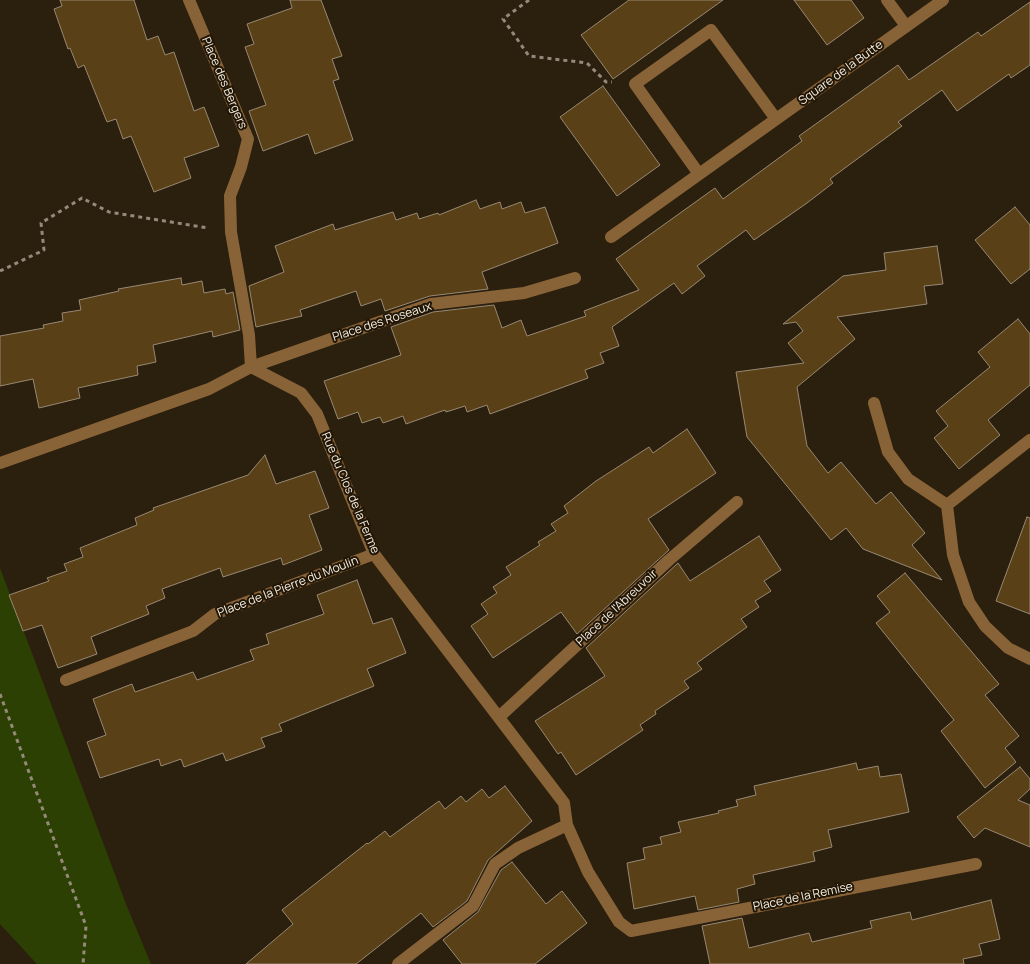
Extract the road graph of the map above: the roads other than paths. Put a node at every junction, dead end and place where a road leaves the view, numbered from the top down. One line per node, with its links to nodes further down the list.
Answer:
1 (189, 0): 9 (street, Place des Bergers)
2 (887, 0): 4 (street)
3 (943, 0): 4 (street, Square de la Butte)
4 (906, 26): 5 (street, Square de la Butte)
5 (776, 119): 6 (street, Square de la Butte); 6 (street)
6 (699, 174): 7 (street, Square de la Butte)
7 (611, 237)
8 (574, 278): 9 (street, Place des Roseaux)
9 (251, 367): 12 (street); 15 (street, Rue du Clos de la Ferme)
10 (874, 403): 14 (street)
11 (1030, 440): 14 (street)
12 (0, 463)
13 (737, 502): 18 (street, Place de l'Abreuvoir)
14 (947, 505): 16 (street)
15 (374, 554): 17 (street, Place de la Pierre du Moulin); 18 (street, Rue du Clos de la Ferme)
16 (1030, 659)
17 (66, 680)
18 (499, 716): 19 (street, Rue du Clos de la Ferme)
19 (567, 825): 21 (street, Rue du Clos de la Ferme); 22 (street)
20 (976, 864): 21 (street, Place de la Remise)
21 (631, 932)
22 (398, 964)

